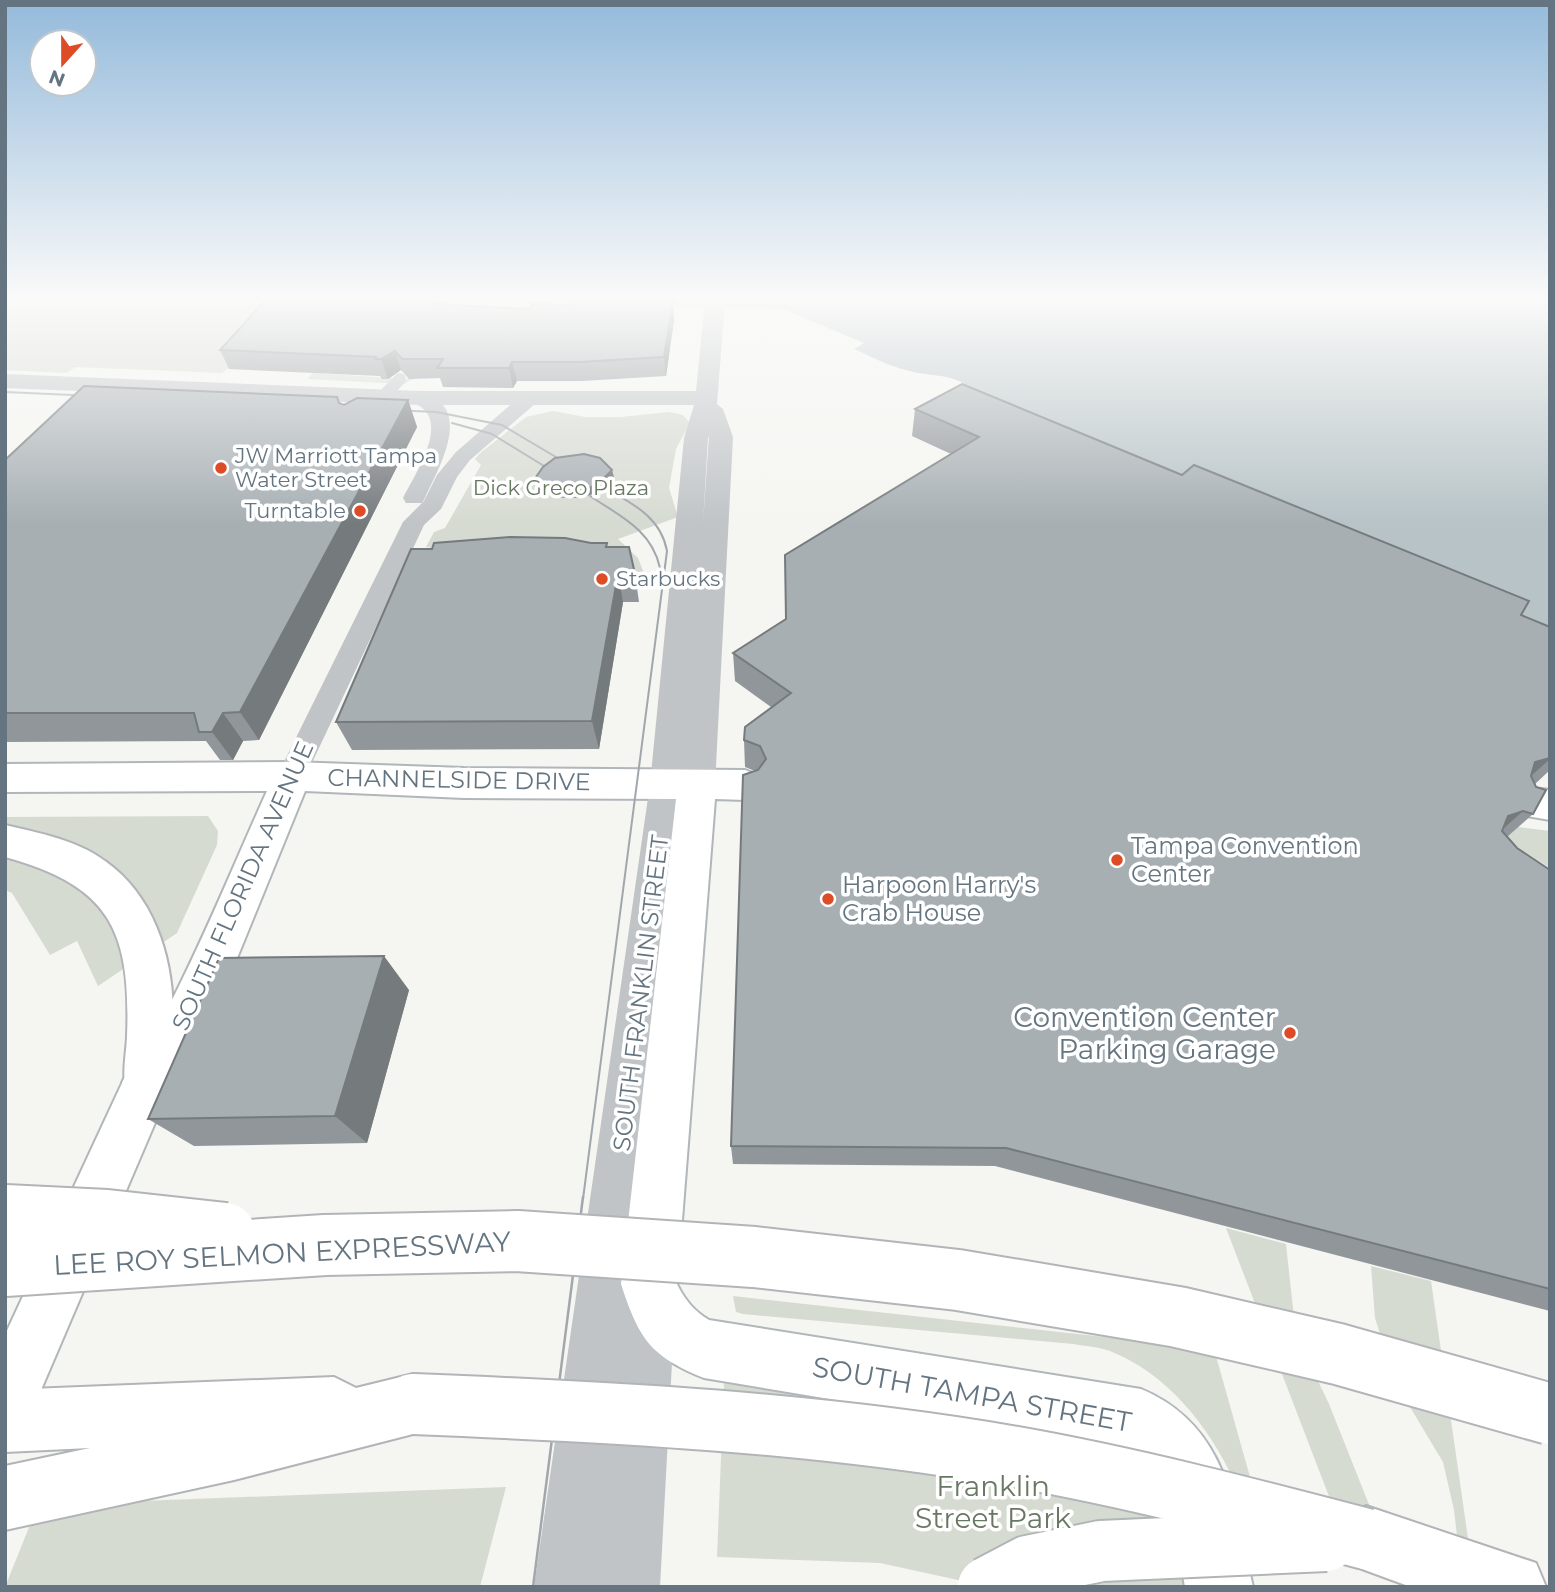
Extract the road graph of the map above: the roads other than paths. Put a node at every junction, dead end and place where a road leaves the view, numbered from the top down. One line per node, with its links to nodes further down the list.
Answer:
1 (709, 375): 5 (street, SOUTH FRANKLIN STREET)
2 (400, 379): 7 (street, bridge)
3 (5, 381): 4 (street)
4 (421, 398): 6 (street); 8 (street, SOUTH FLORIDA AVENUE)
5 (707, 398): 6 (street); 11 (street, SOUTH FRANKLIN STREET)
6 (528, 399): 8 (street, SOUTH FLORIDA AVENUE)
7 (356, 424)
8 (414, 522): 9 (street, SOUTH FLORIDA AVENUE)
9 (292, 776): 10 (main road, CHANNELSIDE DRIVE); 11 (main road, CHANNELSIDE DRIVE); 13 (main road, SOUTH FLORIDA AVENUE)
10 (5, 778)
11 (703, 785): 17 (main road, SOUTH FRANKLIN STREET); 24 (street, SOUTH FRANKLIN STREET)
12 (5, 841): 13 (main road)
13 (146, 1083): 18 (main road, SOUTH FLORIDA AVENUE)
14 (5, 1215): 15 (main road, bridge)
15 (325, 1245): 16 (main road, LEE ROY SELMON EXPRESSWAY, bridge); 20 (main road, LEE ROY SELMON EXPRESSWAY, bridge)
16 (5, 1266)
17 (649, 1284): 25 (street, SOUTH FRANKLIN STREET); 27 (main road, SOUTH TAMPA STREET)
18 (5, 1404)
19 (413, 1404): 21 (main road); 22 (main road); 23 (main road, bridge)
20 (1550, 1414)
21 (5, 1421)
22 (5, 1498)
23 (1366, 1539): 26 (main road, bridge); 28 (main road)
24 (566, 1587)
25 (628, 1587)
26 (988, 1587)
27 (1219, 1587)
28 (1512, 1587)

